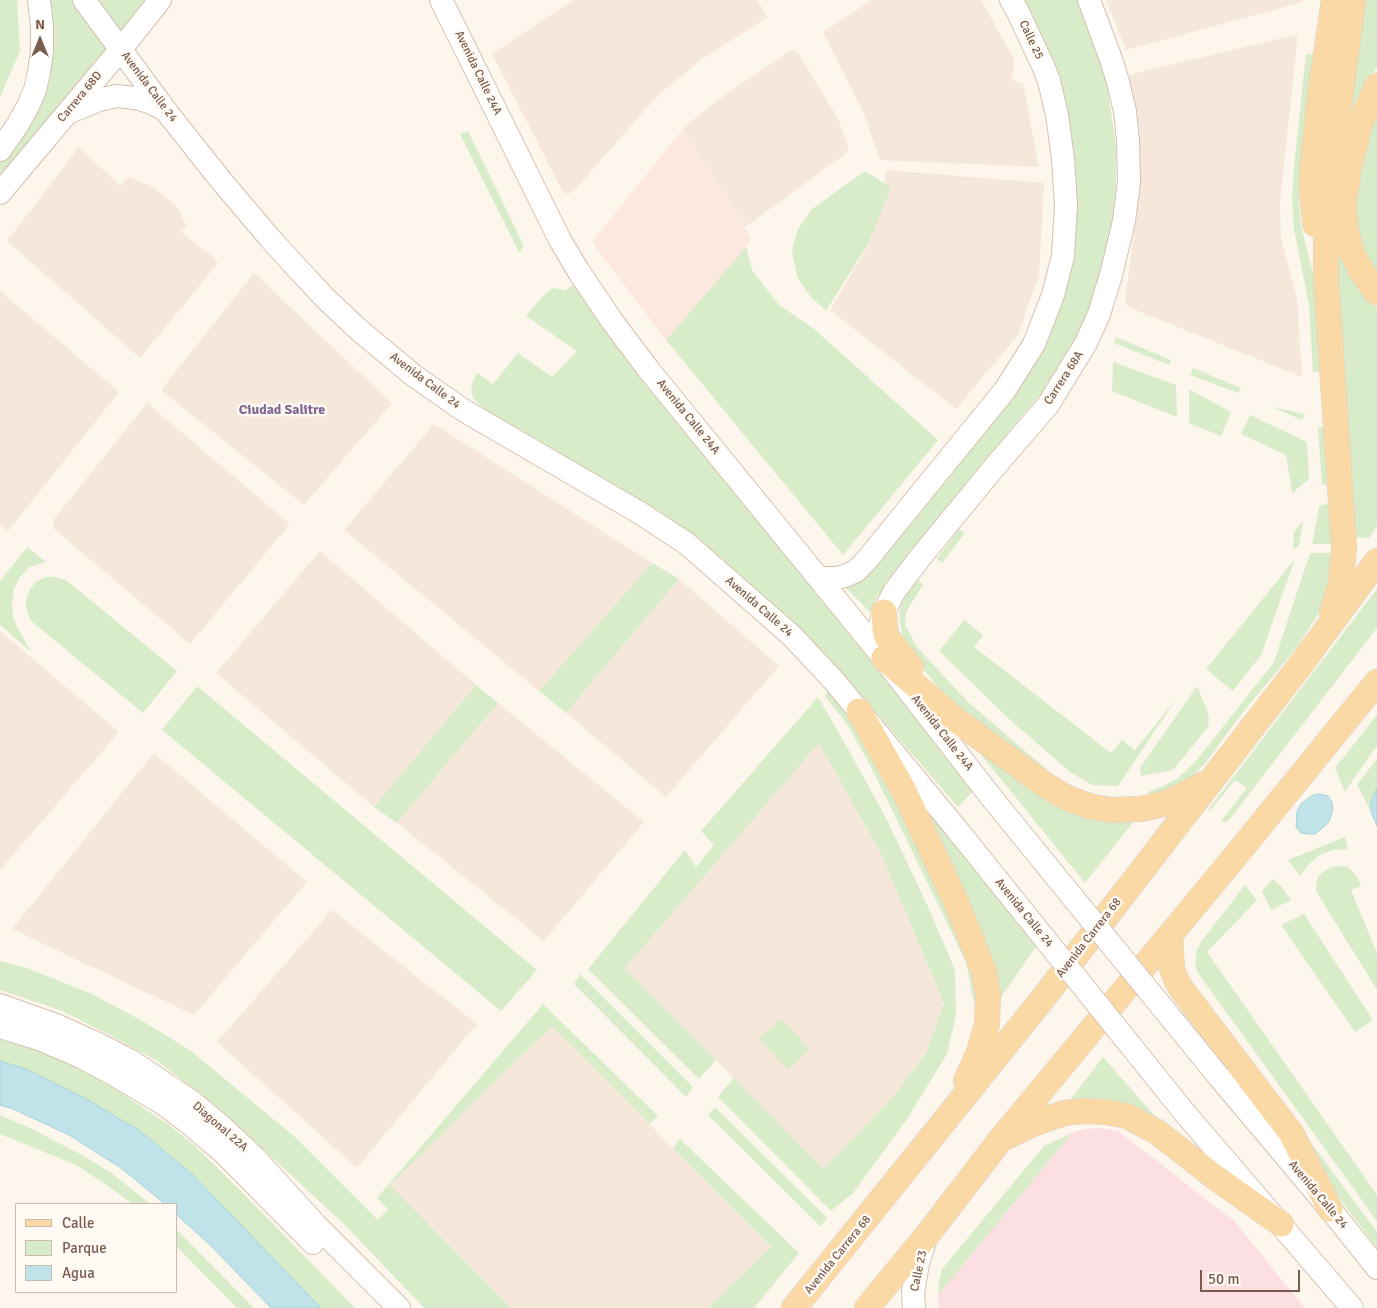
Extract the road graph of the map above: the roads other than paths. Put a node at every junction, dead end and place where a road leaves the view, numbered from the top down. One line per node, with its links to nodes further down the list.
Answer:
1 (39, 0): 13 (main road)
2 (84, 0): 9 (main road, Avenida Calle 24)
3 (160, 0): 9 (main road, Carrera 68D)
4 (442, 0): 18 (main road, Avenida Calle 24A)
5 (1011, 0): 18 (main road, Calle 25)
6 (1089, 0): 19 (main road, Carrera 68A)
7 (1334, 0): 15 (main road)
8 (1353, 0): 15 (main road)
9 (121, 49): 11 (main road, Avenida Calle 24); 12 (main road, Carrera 68D)
10 (1377, 86): 16 (main road)
11 (166, 111): 12 (main road); 23 (main road, Avenida Calle 24)
12 (67, 113): 14 (main road, Carrera 68D)
13 (0, 150)
14 (0, 193)
15 (1326, 278): 20 (main road)
16 (1377, 293)
17 (1377, 561): 20 (main road, Avenida Carrera 68)
18 (819, 578): 21 (main road, Avenida Calle 24A)
19 (884, 612): 21 (main road, Carrera 68A); 24 (main road)
20 (1329, 626): 25 (main road, Avenida Carrera 68)
21 (879, 652): 24 (main road); 26 (main road, Avenida Calle 24A)
22 (1377, 682): 27 (main road)
23 (859, 711): 30 (main road); 33 (main road, Avenida Calle 24, bridge)
24 (956, 720): 25 (main road)
25 (1211, 780): 30 (main road, Avenida Carrera 68)
26 (991, 797): 32 (main road, Avenida Calle 24, bridge)
27 (1170, 935): 31 (main road); 32 (main road)
28 (0, 1005): 38 (main road, Diagonal 22A)
29 (0, 1027): 37 (main road, Diagonal 22A)
30 (951, 1113): 39 (main road, Avenida Carrera 68)
31 (1001, 1140): 33 (main road); 34 (main road)
32 (1330, 1209): 35 (main road, Avenida Calle 24)
33 (1281, 1224): 36 (main road, Avenida Calle 24)
34 (928, 1234): 40 (main road); 41 (main road, Calle 23)
35 (1377, 1268)
36 (1326, 1277): 42 (main road); 43 (main road, Avenida Calle 24)
37 (378, 1308)
38 (399, 1308)
39 (794, 1308)
40 (867, 1308)
41 (914, 1308)
42 (1335, 1308)
43 (1352, 1308)

